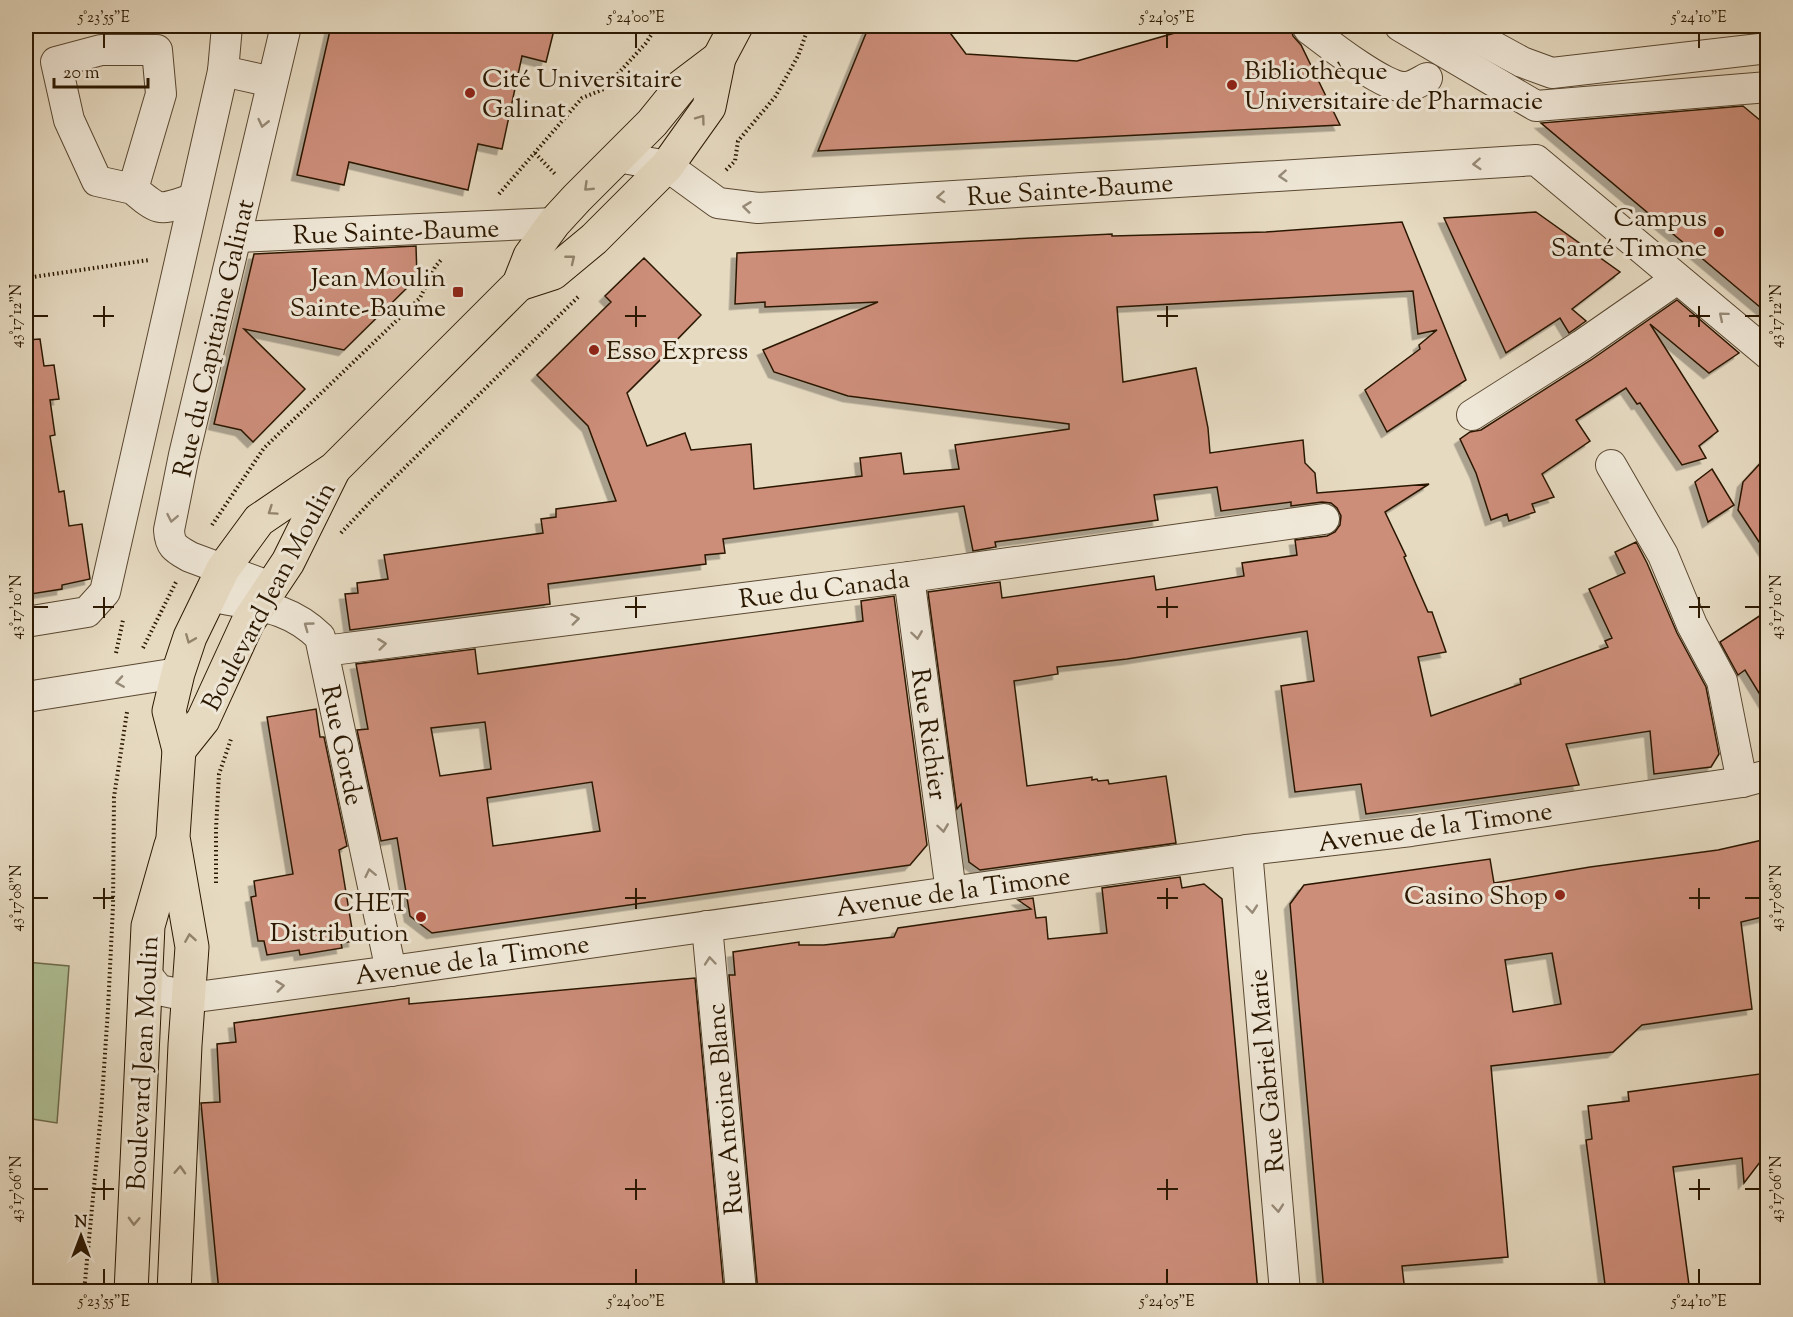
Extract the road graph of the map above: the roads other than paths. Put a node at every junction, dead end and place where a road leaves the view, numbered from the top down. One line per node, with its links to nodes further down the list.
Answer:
1 (227, 26): 9 (street)
2 (286, 26): 11 (street, Rue du Capitaine Galinat)
3 (736, 26): 8 (main road, Boulevard Jean Moulin)
4 (1307, 26): 10 (street)
5 (1400, 26): 12 (street)
6 (1456, 26): 7 (street)
7 (1767, 48)
8 (719, 58): 13 (main road, Boulevard Jean Moulin); 14 (main road, Boulevard Jean Moulin, one-way to 8)
9 (223, 71): 11 (street); 16 (street)
10 (1427, 78)
11 (272, 82): 18 (street, Rue du Capitaine Galinat, one-way to 18)
12 (1767, 87)
13 (618, 157): 14 (street, Rue Sainte-Baume); 17 (main road, Boulevard Jean Moulin, one-way to 17)
14 (667, 166): 19 (street, Rue Sainte-Baume, one-way to 14); 20 (main road, Boulevard Jean Moulin, one-way to 14)
15 (133, 189): 15 (street); 16 (street)
16 (194, 199): 29 (street)
17 (554, 223): 18 (street, Rue Sainte-Baume); 20 (main road, Boulevard Jean Moulin)
18 (237, 237): 27 (street, Rue du Capitaine Galinat, one-way to 27)
19 (1677, 279): 21 (street, one-way to 19); 22 (street)
20 (519, 284): 24 (main road, Boulevard Jean Moulin)
21 (1767, 354)
22 (1473, 415)
23 (1611, 465): 34 (street)
24 (334, 469): 27 (main road, Boulevard Jean Moulin, one-way to 27); 28 (main road, Boulevard Jean Moulin)
25 (1324, 519): 26 (street, Rue du Canada)
26 (909, 577): 30 (street, Rue du Canada, one-way to 26); 37 (street, Rue Richier, one-way to 37)
27 (216, 583): 28 (street, Rue du Capitaine Galinat); 31 (main road, Boulevard Jean Moulin, one-way to 31)
28 (265, 596): 30 (street, Rue Gorde, one-way to 28); 33 (main road, Boulevard Jean Moulin)
29 (26, 622)
30 (324, 651): 39 (street, Rue Gorde, one-way to 30)
31 (178, 673): 32 (street, one-way to 32); 33 (main road, Boulevard Jean Moulin)
32 (26, 697)
33 (179, 750): 35 (main road, Boulevard Jean Moulin)
34 (1755, 779): 36 (street, Avenue de la Timone)
35 (173, 837): 40 (main road, Boulevard Jean Moulin); 41 (main road, Boulevard Jean Moulin, one-way to 35)
36 (1247, 850): 37 (street, Avenue de la Timone); 45 (street, Rue Gabriel Marie, one-way to 45)
37 (951, 892): 38 (street, Avenue de la Timone)
38 (707, 926): 39 (street, Avenue de la Timone); 44 (street, Rue Antoine Blanc, one-way to 38)
39 (391, 971): 41 (street, Avenue de la Timone, one-way to 39)
40 (146, 974): 41 (street, Avenue de la Timone); 42 (main road, Boulevard Jean Moulin, one-way to 42)
41 (188, 996): 43 (main road, Boulevard Jean Moulin, one-way to 41)
42 (131, 1292)
43 (174, 1292)
44 (741, 1292)
45 (1285, 1292)

